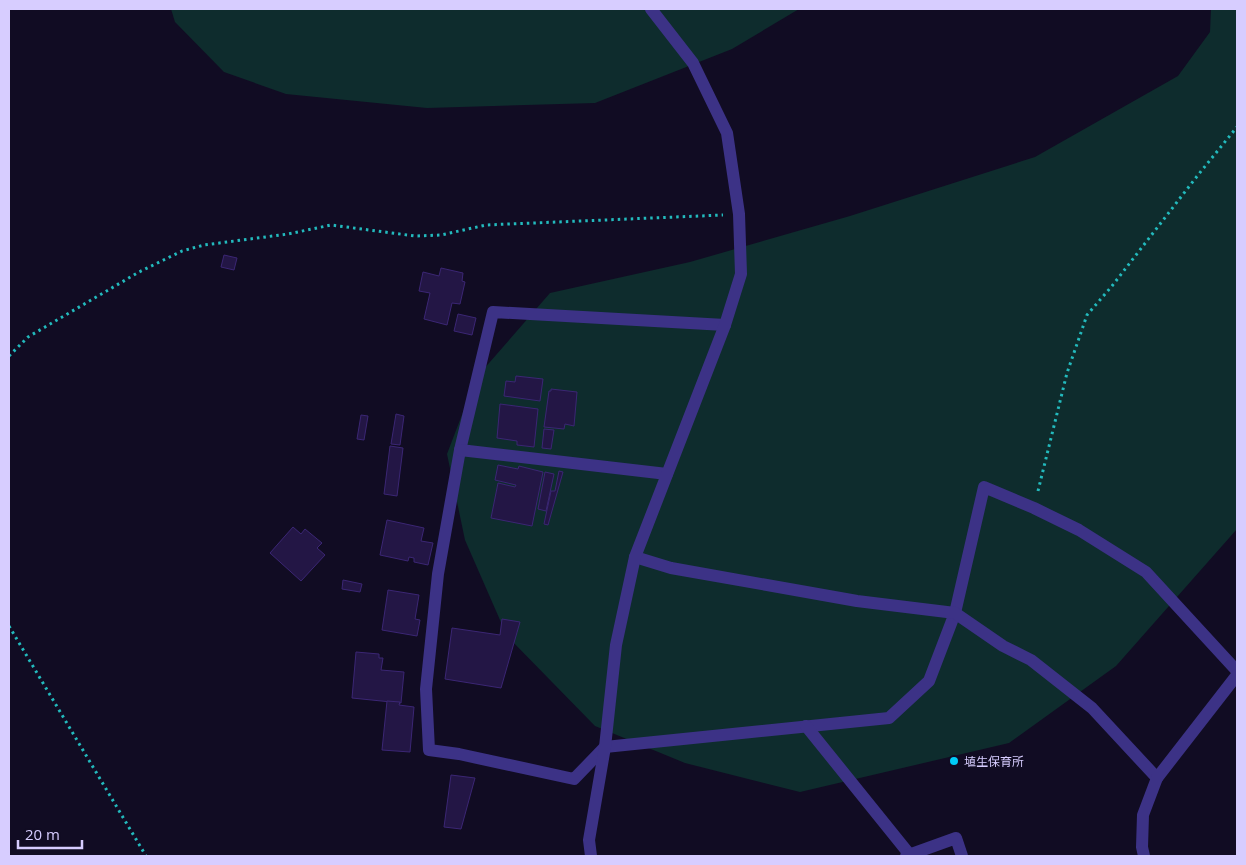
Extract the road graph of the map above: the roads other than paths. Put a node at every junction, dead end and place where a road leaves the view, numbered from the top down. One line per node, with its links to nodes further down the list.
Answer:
1 (651, 9): 2 (street)
2 (725, 325): 3 (street); 4 (street)
3 (460, 450): 4 (street); 9 (street)
4 (667, 474): 5 (street)
5 (635, 557): 6 (street); 9 (street)
6 (955, 613): 7 (street); 8 (street); 10 (street)
7 (1237, 673): 10 (street)
8 (806, 726): 9 (street); 12 (street)
9 (605, 747): 11 (street)
10 (1157, 778): 14 (street)
11 (592, 856)
12 (908, 856): 13 (street)
13 (962, 856)
14 (1144, 856)

